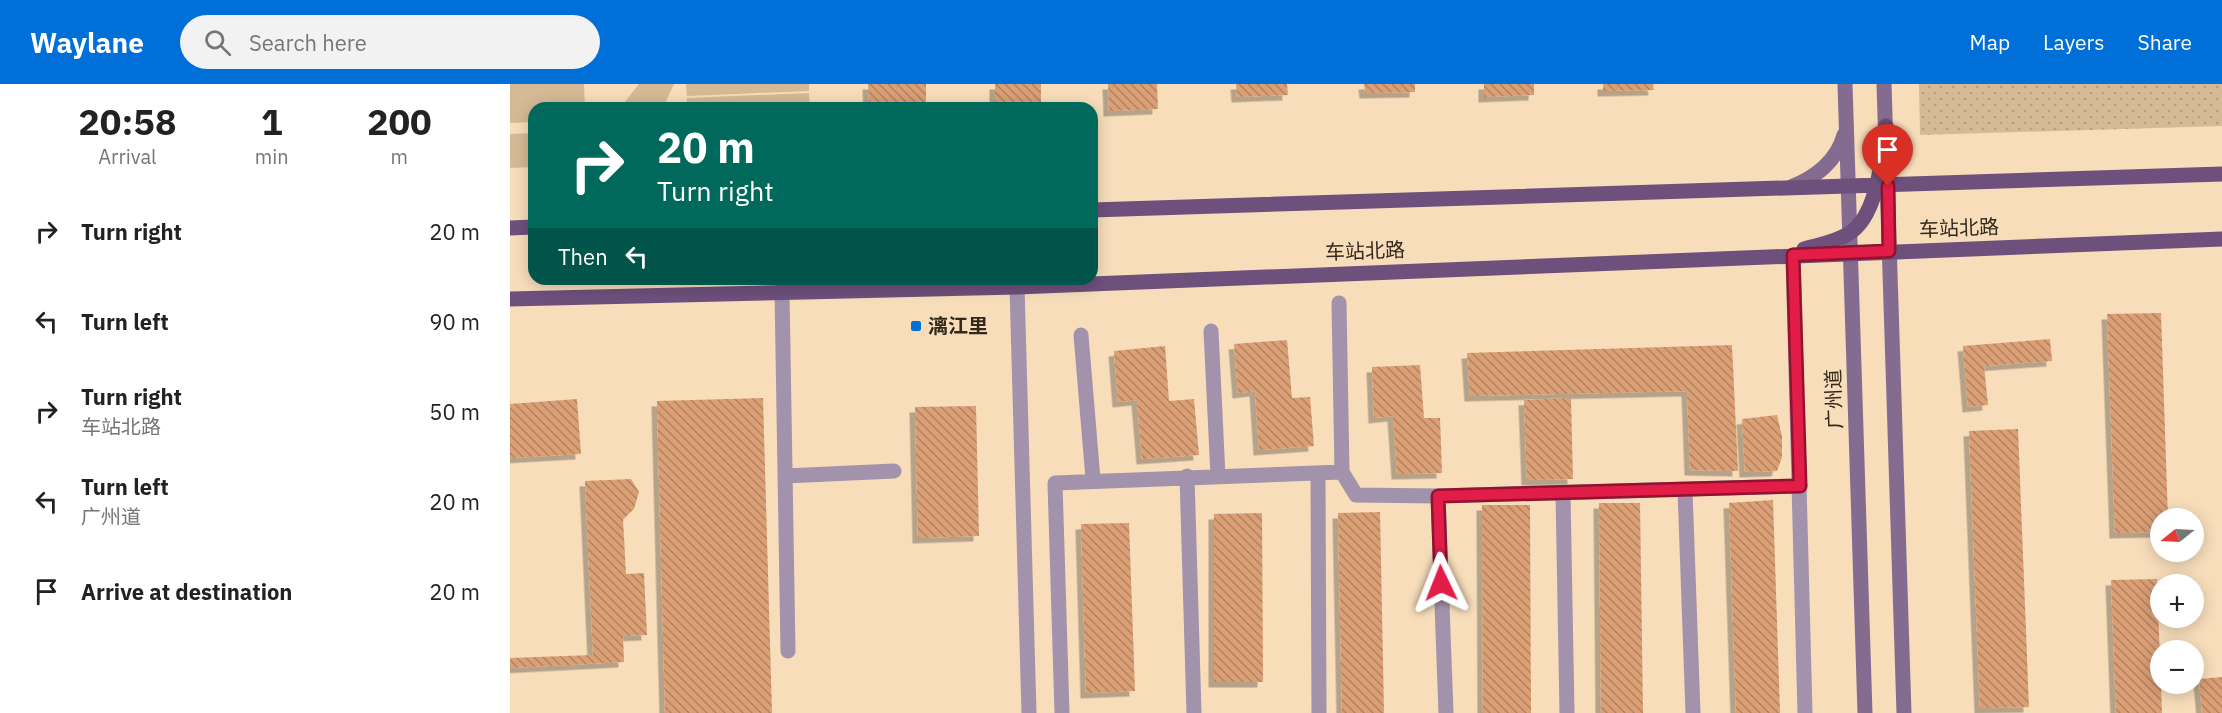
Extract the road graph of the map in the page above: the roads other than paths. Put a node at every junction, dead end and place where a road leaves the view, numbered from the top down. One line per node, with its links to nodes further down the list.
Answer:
1 (1845, 84): 3 (street, 广州道)
2 (1884, 84): 5 (street)
3 (1846, 126): 6 (street, 广州道); 7 (street)
4 (2222, 174): 5 (main road)
5 (1882, 186): 6 (main road); 11 (main road); 13 (street)
6 (1848, 188): 7 (main road); 11 (street, 广州道)
7 (1783, 190): 8 (main road)
8 (1098, 210)
9 (528, 227): 10 (main road)
10 (510, 228)
11 (1850, 234): 14 (street, 广州道); 15 (main road)
12 (2222, 239): 13 (main road, 车站北路)
13 (1889, 251): 14 (main road, 车站北路); 45 (street)
14 (1850, 253): 15 (main road, 车站北路); 44 (street, 广州道)
15 (1785, 255): 16 (main road, 车站北路); 31 (street)
16 (1098, 284)
17 (1065, 285): 18 (main road, 车站北路)
18 (1017, 287): 19 (main road, 车站北路); 36 (street)
19 (782, 291): 20 (main road, 车站北路); 27 (street)
20 (510, 299)
21 (1339, 303): 25 (street)
22 (1211, 331): 29 (street)
23 (1081, 335): 30 (street)
24 (894, 471): 27 (street)
25 (1342, 472): 26 (street); 34 (street)
26 (1318, 473): 29 (street); 39 (street)
27 (785, 476): 35 (street)
28 (1187, 476): 29 (street); 30 (street); 38 (street)
29 (1218, 476)
30 (1093, 479): 37 (street)
31 (1800, 486): 32 (street); 43 (street)
32 (1685, 490): 33 (street); 42 (street)
33 (1563, 493): 34 (street); 41 (street)
34 (1438, 496): 40 (street)
35 (788, 651)
36 (1029, 713)
37 (1062, 713)
38 (1194, 713)
39 (1319, 713)
40 (1446, 713)
41 (1567, 713)
42 (1693, 713)
43 (1805, 713)
44 (1865, 713)
45 (1904, 713)

